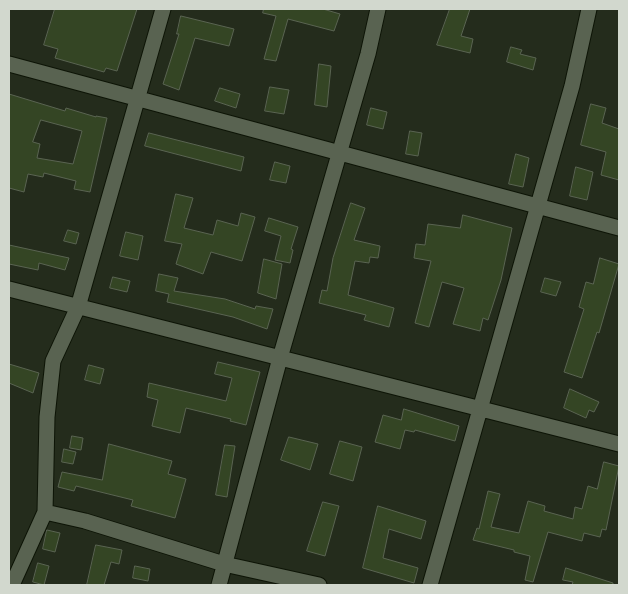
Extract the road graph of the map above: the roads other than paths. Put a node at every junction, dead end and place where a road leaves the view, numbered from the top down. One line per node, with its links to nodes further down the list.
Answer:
1 (163, 9): 5 (street)
2 (378, 9): 6 (street)
3 (589, 9): 7 (street)
4 (9, 64): 5 (street)
5 (138, 98): 6 (street); 10 (street)
6 (339, 152): 7 (street); 11 (street)
7 (538, 206): 8 (street); 12 (street)
8 (619, 228)
9 (9, 289): 10 (street)
10 (78, 307): 11 (street); 14 (street)
11 (280, 358): 12 (street); 15 (street)
12 (479, 409): 13 (street); 19 (street)
13 (619, 444)
14 (45, 512): 15 (street); 16 (street)
15 (224, 564): 17 (street); 18 (street)
16 (12, 585)
17 (219, 585)
18 (319, 585)
19 (430, 585)

